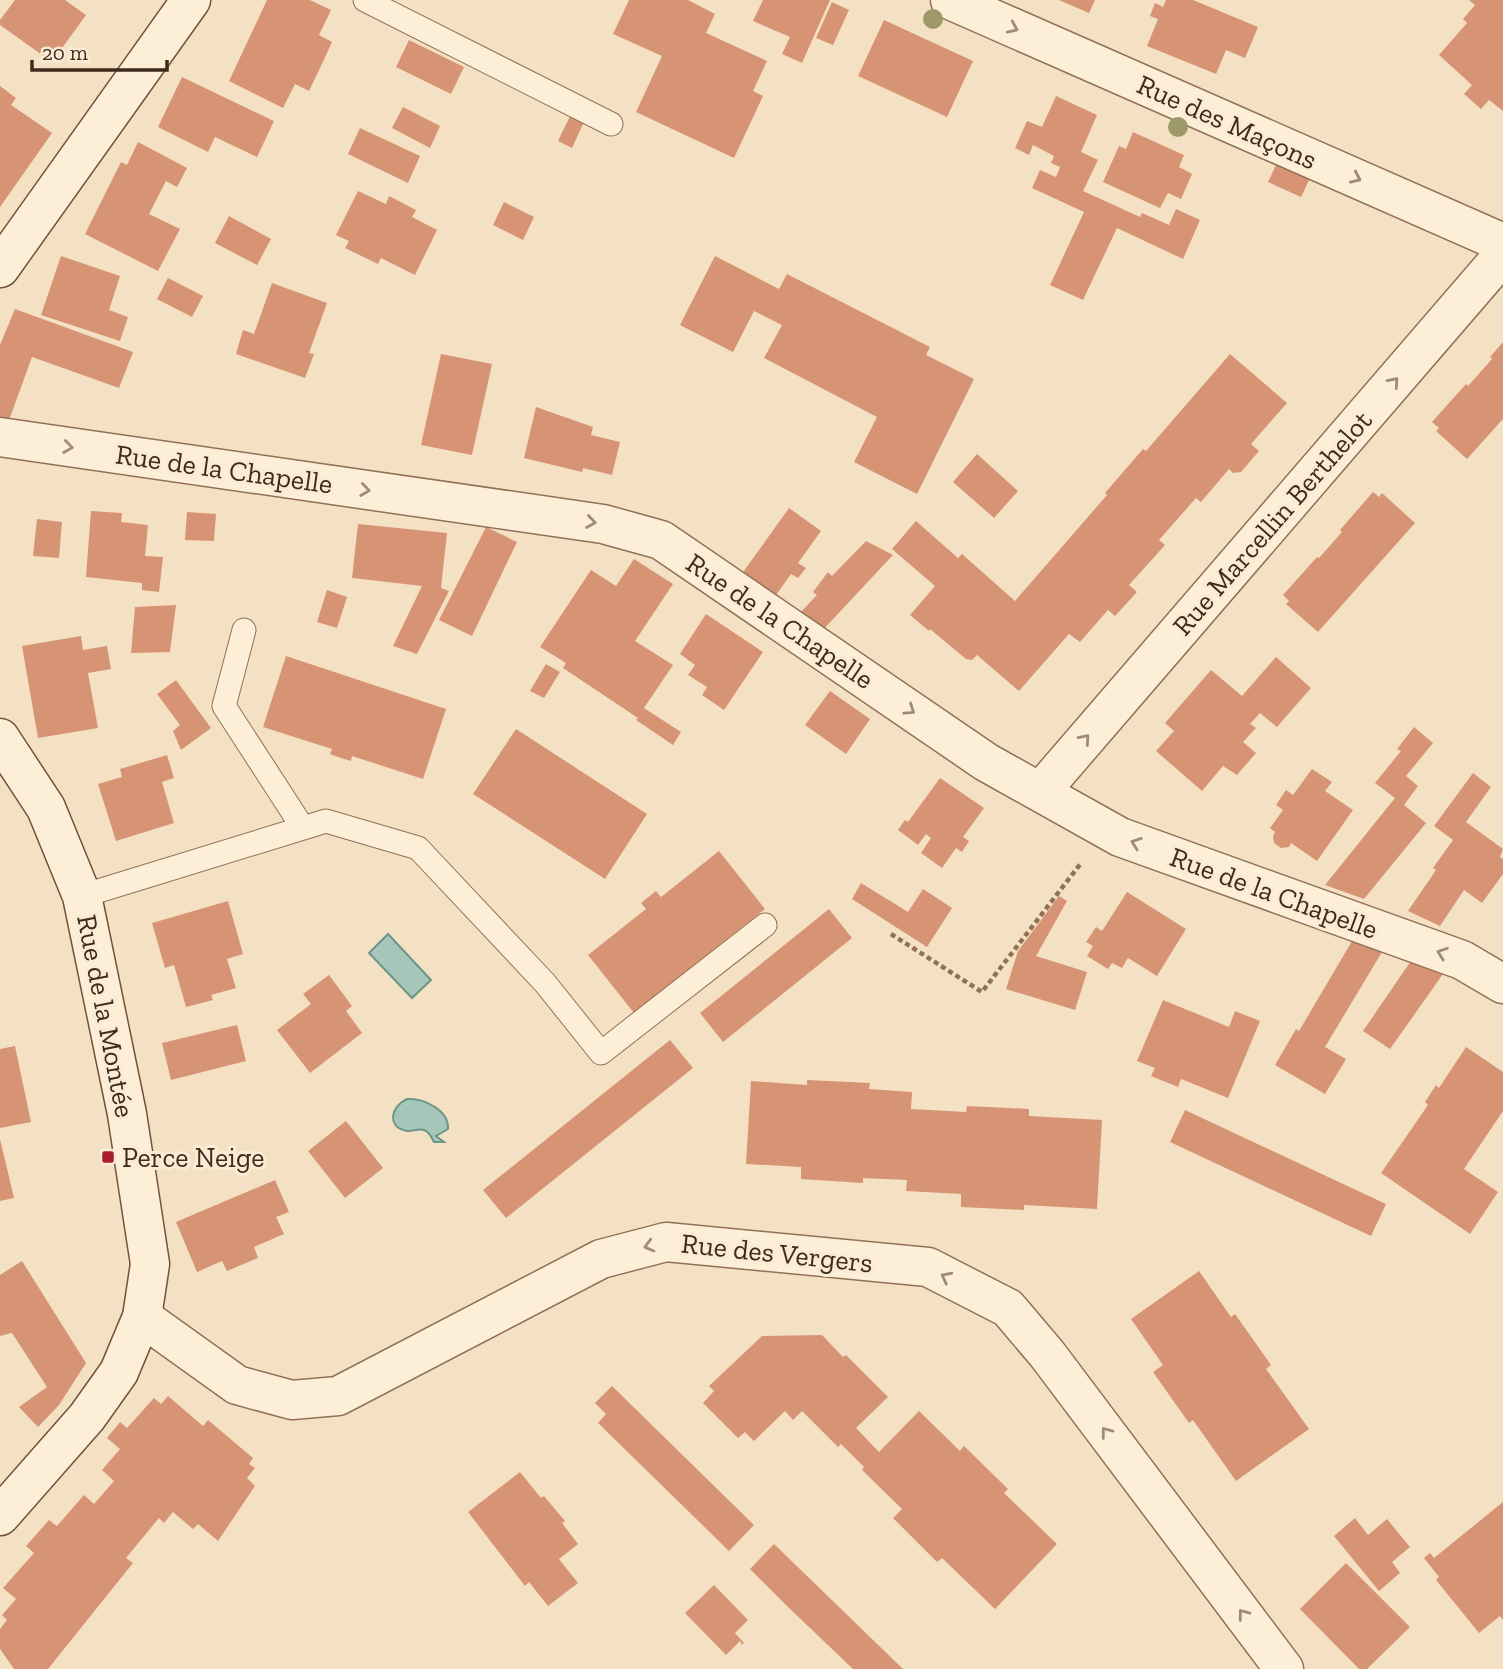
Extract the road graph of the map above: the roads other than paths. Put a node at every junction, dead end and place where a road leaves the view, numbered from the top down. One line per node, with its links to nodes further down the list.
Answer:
1 (191, 0): 7 (street)
2 (365, 0): 4 (lane)
3 (950, 0): 5 (street, Rue des Maçons, one-way to 5)
4 (611, 124)
5 (1503, 243)
6 (1503, 255): 11 (street, Rue Marcellin Berthelot, one-way to 6)
7 (0, 268)
8 (0, 437): 11 (street, Rue de la Chapelle, one-way to 11)
9 (244, 630): 12 (lane)
10 (0, 738): 13 (street, Rue de la Montée)
11 (1041, 791): 15 (street, Rue de la Chapelle, one-way to 11)
12 (303, 828): 13 (lane); 14 (lane)
13 (82, 896): 16 (street, Rue de la Montée)
14 (765, 925)
15 (1503, 984)
16 (142, 1317): 17 (street, Rue de la Montée); 18 (street, Rue des Vergers, one-way to 16)
17 (0, 1516)
18 (1284, 1669)

